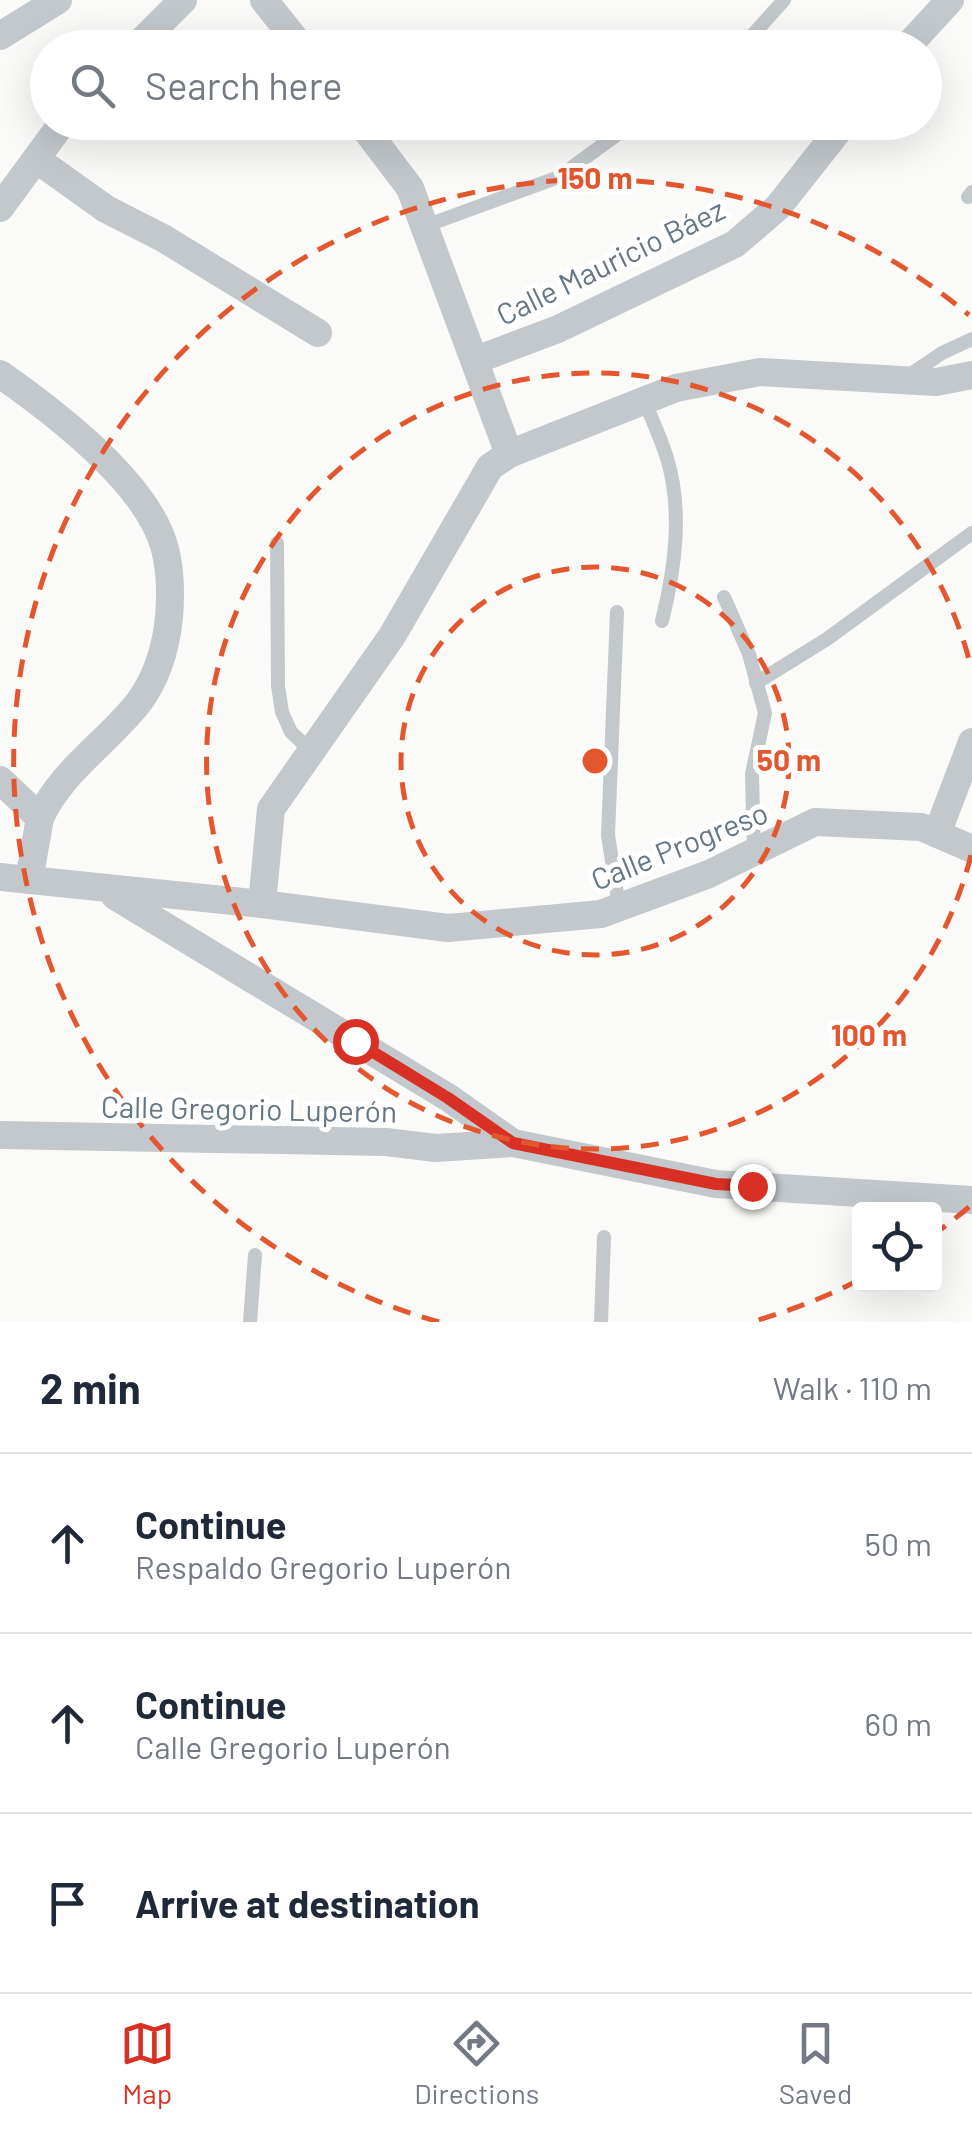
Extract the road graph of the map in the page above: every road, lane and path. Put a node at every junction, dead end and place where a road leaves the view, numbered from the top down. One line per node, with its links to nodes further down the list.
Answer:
1 (58, 0): 10 (street)
2 (183, 0): 6 (street)
3 (264, 0): 7 (street)
4 (784, 0): 8 (lane)
5 (950, 0): 9 (street)
6 (153, 30)
7 (288, 30)
8 (757, 30)
9 (922, 30)
10 (0, 36)
11 (49, 140): 15 (street)
12 (374, 140): 17 (street)
13 (610, 140): 17 (lane)
14 (832, 140): 20 (street, Calle Mauricio Báez)
15 (36, 159): 16 (street); 18 (street)
16 (0, 208)
17 (425, 226): 20 (street)
18 (318, 334)
19 (972, 338): 23 (lane)
20 (476, 360): 25 (street)
21 (0, 374): 35 (street)
22 (972, 375): 23 (street)
23 (904, 379): 24 (street)
24 (644, 399): 25 (street); 30 (lane)
25 (508, 454): 33 (street)
26 (972, 534): 31 (lane)
27 (277, 543): 33 (lane)
28 (724, 597): 31 (lane)
29 (616, 612): 43 (lane)
30 (662, 621)
31 (756, 683): 38 (lane)
32 (972, 742): 36 (street)
33 (310, 750): 42 (street)
34 (0, 780): 35 (street)
35 (40, 818): 40 (street)
36 (937, 834): 37 (street, Calle Progreso); 38 (street, Calle Progreso)
37 (972, 849)
38 (754, 854): 43 (street, Calle Progreso)
39 (0, 877): 40 (street, Calle Progreso)
40 (29, 880): 41 (street, Calle Progreso)
41 (105, 890): 42 (street, Calle Progreso); 45 (street)
42 (262, 904): 43 (street, Calle Progreso)
43 (619, 907)
44 (0, 1135): 45 (street, Calle Gregorio Luperón)
45 (513, 1143): 46 (street, Calle Gregorio Luperón)
46 (972, 1200)
47 (604, 1237): 50 (lane)
48 (255, 1256): 49 (lane)
49 (250, 1322)
50 (601, 1322)

